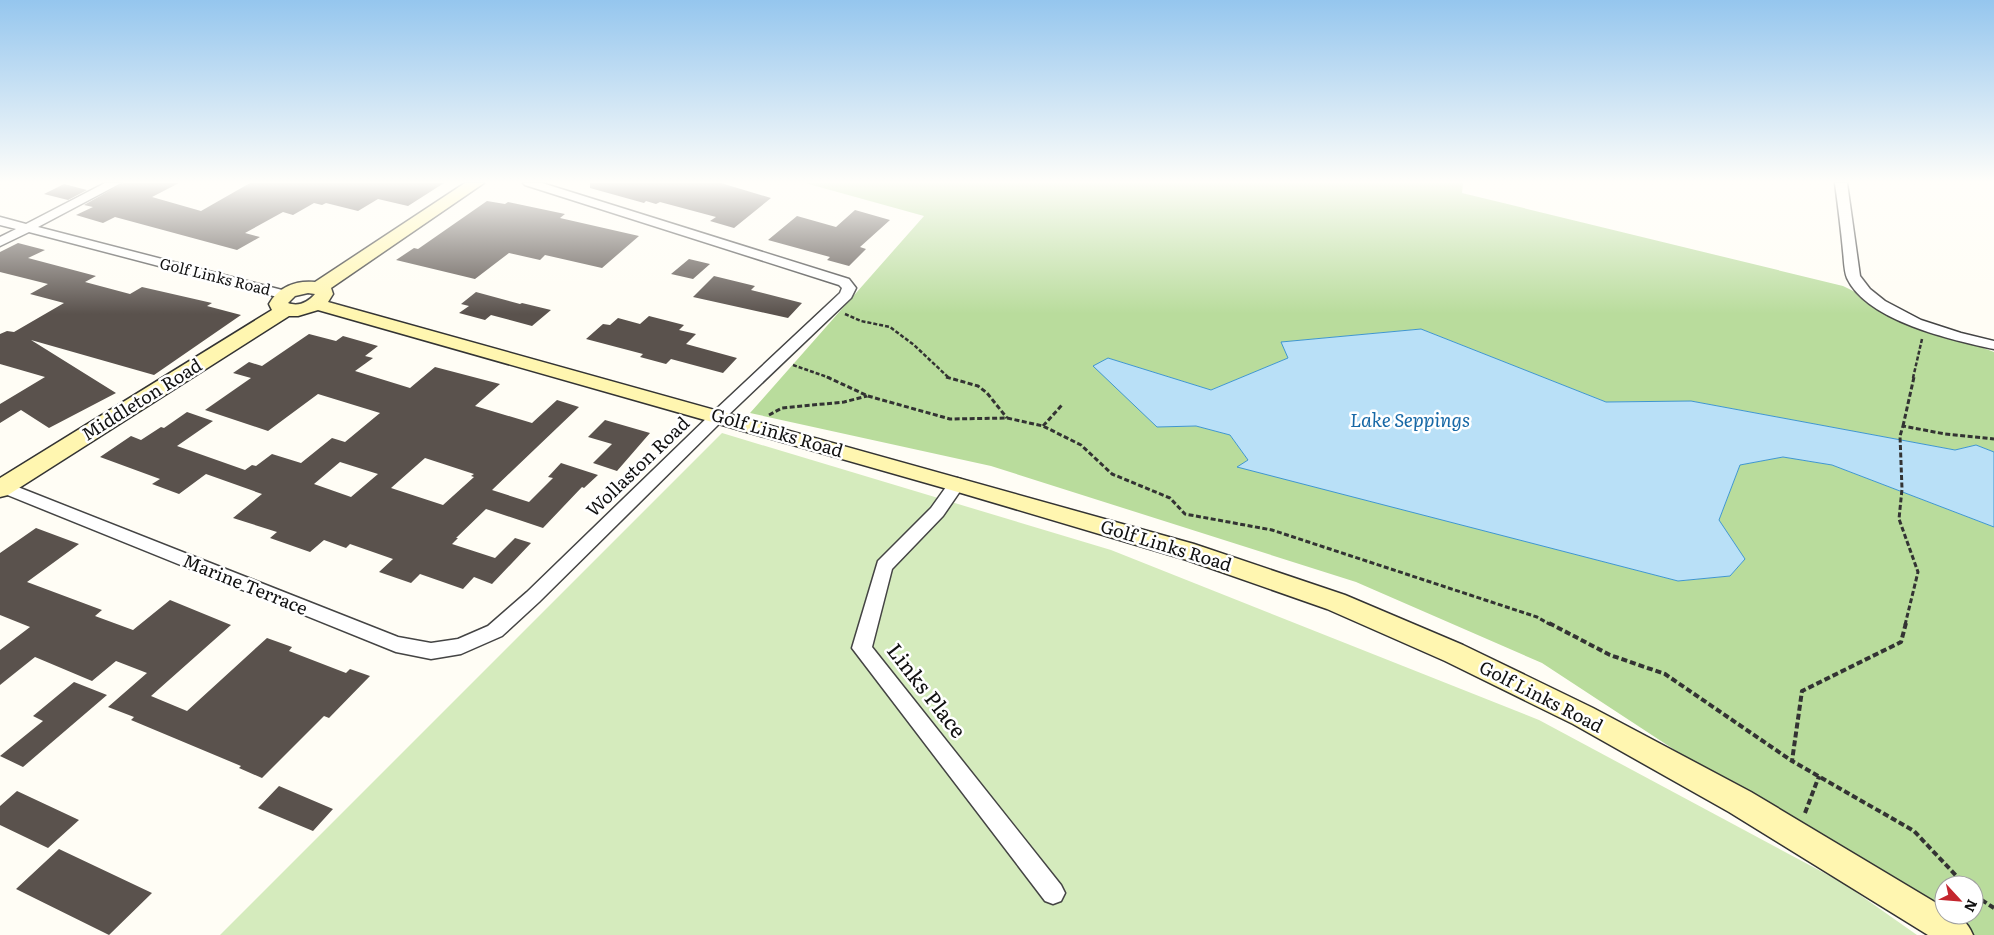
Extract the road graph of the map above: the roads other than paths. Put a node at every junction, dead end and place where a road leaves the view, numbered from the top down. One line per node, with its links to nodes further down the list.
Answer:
1 (20, 227): 6 (street, Golf Links Road)
2 (28, 227): 6 (street)
3 (415, 227): 8 (main road)
4 (668, 227): 11 (street, Wollaston Road)
5 (1847, 227): 10 (street)
6 (25, 228): 7 (street); 9 (street, Golf Links Road)
7 (0, 242)
8 (317, 296): 9 (main road, Middleton Road); 11 (main road, Golf Links Road)
9 (285, 302): 13 (main road, Middleton Road)
10 (1994, 345)
11 (718, 416): 12 (main road, Golf Links Road); 14 (street, Wollaston Road)
12 (957, 484): 15 (street, Links Place); 16 (main road, Golf Links Road)
13 (1, 488): 14 (street, Marine Terrace)
14 (495, 631)
15 (1053, 893)
16 (1957, 935)

